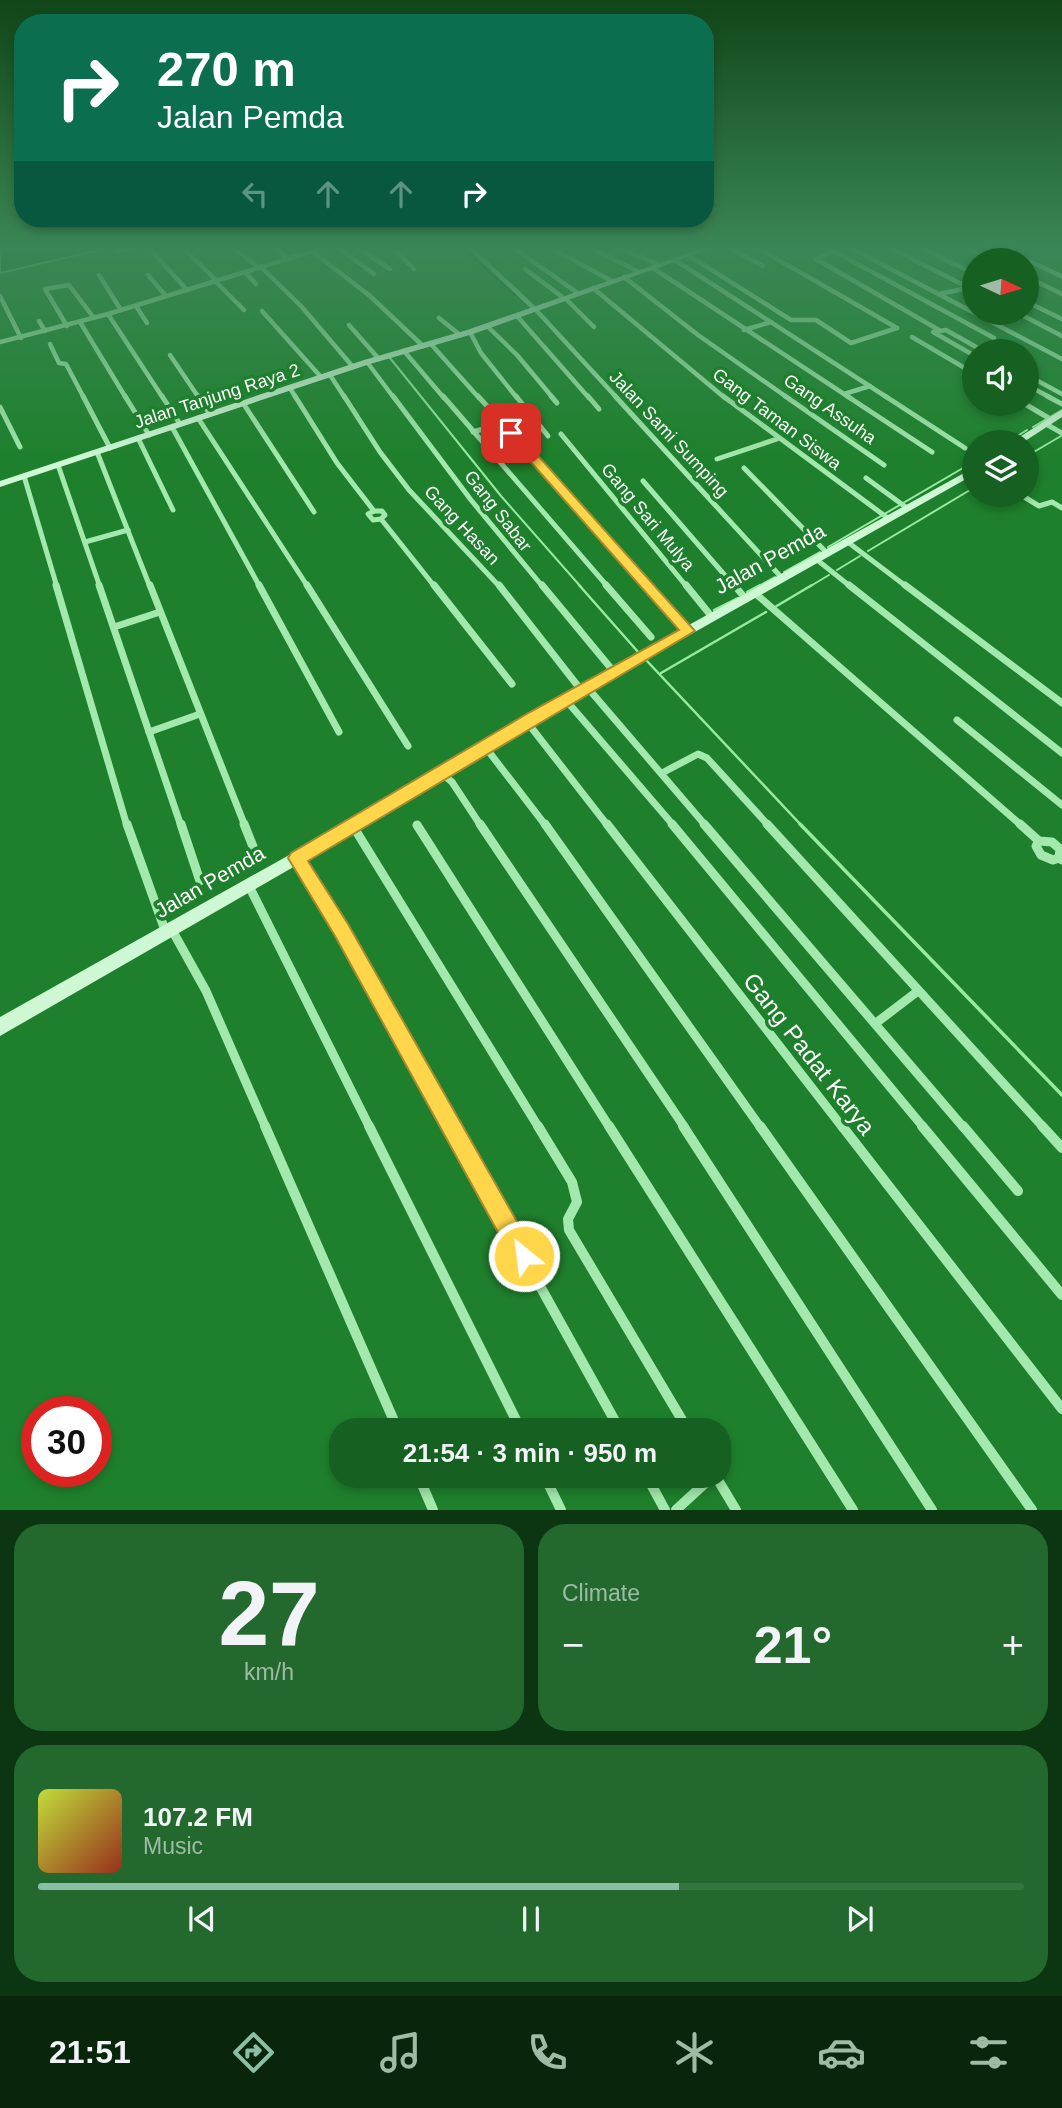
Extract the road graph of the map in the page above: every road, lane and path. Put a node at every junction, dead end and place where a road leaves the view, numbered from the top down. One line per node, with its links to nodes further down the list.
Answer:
1 (11, 318): 40 (street)
2 (63, 318): 31 (street)
3 (92, 318): 26 (street)
4 (111, 318): 72 (street)
5 (144, 318): 27 (street)
6 (269, 318): 54 (street, Gang Hasan)
7 (312, 318): 53 (street)
8 (399, 318): 45 (street)
9 (439, 318): 37 (street)
10 (510, 318): 32 (street, Jalan Tanjung Raya 2)
11 (519, 318): 65 (street)
12 (544, 318): 105 (street, Jalan Sami Sumping)
13 (585, 318): 33 (street)
14 (629, 318): 80 (street, Gang Taman Siswa)
15 (677, 318): 88 (street, Gang Assuha)
16 (728, 318): 34 (street)
17 (764, 318): 28 (street)
18 (789, 318): 19 (street)
19 (808, 318)
20 (814, 318): 21 (street)
21 (880, 318)
22 (919, 318): 35 (street)
23 (958, 318): 41 (street)
24 (983, 318): 50 (street)
25 (39, 321): 36 (street)
26 (80, 322): 31 (street); 76 (street)
27 (147, 323)
28 (771, 323): 34 (street); 56 (street)
29 (1040, 324): 38 (street)
30 (349, 325): 49 (street)
31 (67, 326): 36 (street)
32 (487, 326): 37 (street, Jalan Tanjung Raya 2); 62 (street)
33 (594, 327)
34 (744, 330): 59 (street)
35 (939, 330): 42 (street); 46 (street)
36 (45, 331): 40 (street)
37 (465, 334): 45 (street, Jalan Tanjung Raya 2); 78 (street)
38 (1062, 336)
39 (912, 337): 52 (street)
40 (20, 338): 43 (street)
41 (994, 338)
42 (962, 339)
43 (0, 342)
44 (50, 344): 83 (street)
45 (427, 345): 47 (street, Jalan Tanjung Raya 2); 71 (street)
46 (962, 349)
47 (404, 351): 49 (street, Jalan Tanjung Raya 2); 74 (street)
48 (170, 355): 68 (street)
49 (379, 359): 51 (street, Jalan Tanjung Raya 2)
50 (1062, 359)
51 (367, 362): 53 (street, Jalan Tanjung Raya 2); 112 (street, Gang Sabar)
52 (962, 366)
53 (353, 367): 54 (street, Jalan Tanjung Raya 2)
54 (326, 376): 57 (street, Jalan Tanjung Raya 2); 114 (street, Gang Hasan)
55 (1039, 382): 60 (street)
56 (870, 386): 59 (street); 81 (street)
57 (290, 388): 61 (street, Jalan Tanjung Raya 2); 113 (street)
58 (1039, 392): 63 (street)
59 (844, 394): 85 (street)
60 (1062, 394)
61 (243, 403): 68 (street, Jalan Tanjung Raya 2); 99 (street)
62 (557, 403)
63 (1062, 404)
64 (0, 407): 82 (street)
65 (599, 409)
66 (1039, 413): 70 (street)
67 (1062, 413): 70 (street)
68 (210, 414): 69 (street, Jalan Tanjung Raya 2)
69 (198, 418): 72 (street, Jalan Tanjung Raya 2); 122 (street)
70 (1049, 420): 73 (street); 75 (street)
71 (503, 423): 74 (street); 110 (street)
72 (176, 425): 76 (street, Jalan Tanjung Raya 2); 121 (street)
73 (1034, 430)
74 (473, 432): 111 (street)
75 (1062, 433)
76 (149, 435): 79 (street, Jalan Tanjung Raya 2)
77 (561, 435): 108 (street, Gang Sari Mulya)
78 (548, 436)
79 (138, 439): 83 (street, Jalan Tanjung Raya 2); 98 (street)
80 (777, 439): 86 (street); 100 (street, Gang Taman Siswa)
81 (962, 446)
82 (20, 447)
83 (110, 447): 84 (street, Jalan Tanjung Raya 2)
84 (97, 452): 87 (street, Jalan Tanjung Raya 2); 101 (street)
85 (932, 452)
86 (717, 459)
87 (58, 465): 91 (street, Jalan Tanjung Raya 2); 102 (street)
88 (884, 465)
89 (744, 468): 104 (street)
90 (962, 477): 96 (street, Jalan Pemda)
91 (19, 478): 94 (street, Jalan Tanjung Raya 2); 137 (street)
92 (866, 478): 96 (street)
93 (643, 481): 106 (street)
94 (0, 484)
95 (1039, 506): 97 (street)
96 (907, 508): 100 (street, Jalan Pemda)
97 (1062, 508)
98 (173, 510)
99 (314, 513)
100 (884, 516): 103 (street, Jalan Pemda)
101 (128, 530): 102 (street); 107 (street)
102 (85, 542): 109 (street)
103 (849, 542): 104 (street, Jalan Pemda); 116 (street)
104 (822, 556): 105 (street, Jalan Pemda); 124 (street)
105 (782, 578): 106 (street, Jalan Pemda)
106 (751, 596): 108 (street, Jalan Pemda); 130 (street)
107 (160, 612): 109 (street); 117 (street)
108 (712, 617): 110 (street, Jalan Pemda)
109 (114, 627): 120 (street)
110 (688, 631): 112 (street, Jalan Pemda)
111 (651, 637)
112 (614, 672): 114 (street, Jalan Pemda)
113 (512, 684)
114 (584, 688): 115 (street, Jalan Pemda); 126 (street, Gang Hasan)
115 (565, 699): 119 (street, Jalan Pemda); 143 (street)
116 (1062, 703)
117 (200, 714): 120 (street); 132 (street)
118 (957, 720): 127 (street)
119 (527, 722): 123 (street, Jalan Pemda); 144 (street, Gang Padat Karya)
120 (149, 732): 135 (street)
121 (340, 732)
122 (408, 746)
123 (486, 748): 125 (street, Jalan Pemda); 161 (street)
124 (1062, 753)
125 (441, 773): 129 (street, Jalan Pemda); 160 (street)
126 (662, 773): 138 (street); 139 (street, Gang Hasan)
127 (1062, 805)
128 (417, 825): 159 (street)
129 (354, 826): 133 (street, Jalan Pemda); 148 (street)
130 (1040, 841): 131 (street); 134 (street)
131 (1060, 844): 134 (street)
132 (254, 849)
133 (297, 858): 136 (street, Jalan Pemda); 147 (street)
134 (1061, 859)
135 (200, 881)
136 (249, 886): 137 (street, Jalan Pemda); 146 (street)
137 (169, 931): 140 (street, Jalan Pemda); 145 (street)
138 (918, 991): 139 (street); 141 (street)
139 (876, 1023): 142 (street, Gang Hasan)
140 (0, 1027)
141 (1062, 1148)
142 (1018, 1191)
143 (1062, 1296)
144 (1062, 1409)
145 (393, 1418)
146 (515, 1418)
147 (613, 1418)
148 (681, 1418)
149 (424, 1488): 154 (street)
150 (550, 1488): 155 (street)
151 (653, 1488): 156 (street)
152 (701, 1488): 157 (street)
153 (723, 1488): 158 (street)
154 (433, 1510)
155 (561, 1510)
156 (665, 1510)
157 (677, 1510)
158 (736, 1510)
159 (853, 1510)
160 (932, 1510)
161 (1032, 1510)

